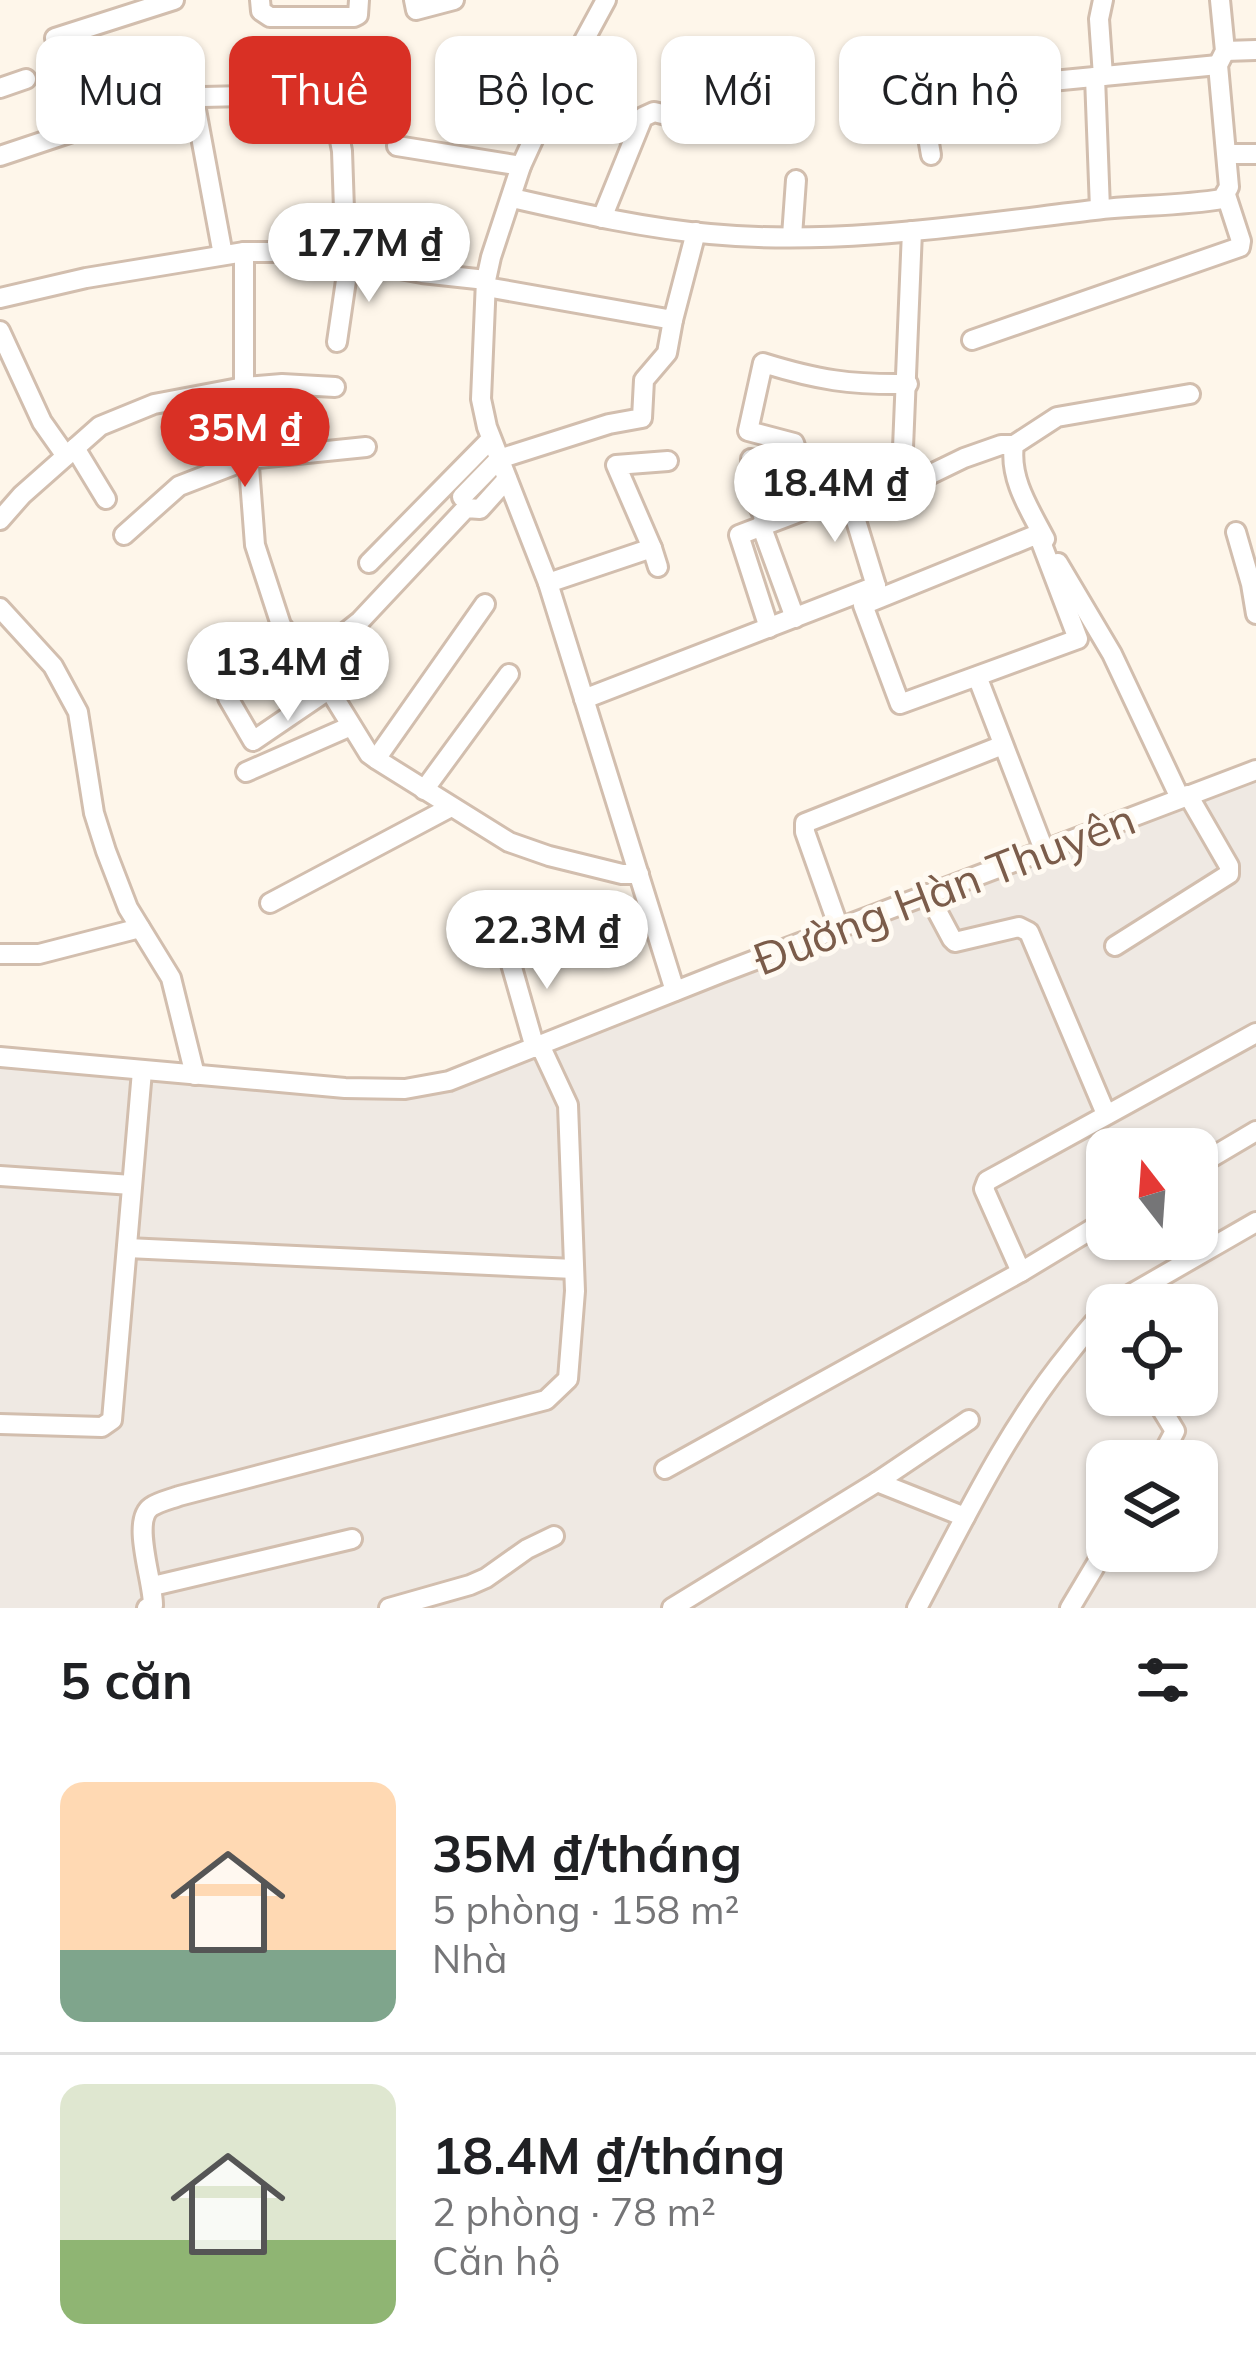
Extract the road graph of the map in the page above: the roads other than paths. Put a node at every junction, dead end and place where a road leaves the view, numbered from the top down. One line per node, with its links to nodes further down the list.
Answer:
1 (107, 0): 10 (street)
2 (174, 0): 10 (street)
3 (260, 0): 4 (street)
4 (359, 0)
5 (454, 0): 9 (street)
6 (607, 0): 26 (street)
7 (1103, 0): 14 (street)
8 (1220, 0): 13 (street)
9 (415, 5)
10 (114, 20): 11 (street)
11 (62, 36)
12 (1256, 50): 13 (street)
13 (1222, 58): 14 (street); 22 (street)
14 (1099, 77): 24 (street); 30 (street)
15 (26, 79): 16 (street)
16 (0, 88)
17 (205, 99): 37 (street)
18 (661, 114): 31 (street)
19 (36, 144): 25 (street)
20 (202, 144): 36 (street)
21 (397, 146): 26 (street)
22 (1228, 154): 23 (street); 28 (street)
23 (1256, 154)
24 (931, 155)
25 (0, 156)
26 (520, 166): 29 (street)
27 (796, 180): 34 (street)
28 (1226, 195): 30 (street); 42 (street)
29 (512, 198): 31 (street); 38 (street)
30 (1100, 209): 32 (street)
31 (602, 218): 33 (street)
32 (913, 231): 34 (street); 44 (street)
33 (696, 232): 34 (street); 40 (street)
34 (792, 236)
35 (244, 252): 36 (street); 37 (street); 45 (street)
36 (223, 255): 39 (street)
37 (349, 260): 38 (street); 43 (street)
38 (486, 284): 40 (street); 49 (street)
39 (0, 298)
40 (673, 320): 48 (street)
41 (0, 331): 52 (street)
42 (972, 340)
43 (337, 342)
44 (908, 384): 58 (street); 63 (street)
45 (244, 387): 46 (street); 52 (street); 53 (street)
46 (335, 387)
47 (1190, 394): 50 (street)
48 (609, 424): 54 (street); 57 (street)
49 (491, 439): 54 (street); 69 (street)
50 (1014, 445): 58 (street); 65 (street)
51 (366, 447): 53 (street)
52 (70, 452): 62 (street); 64 (street)
53 (249, 459): 68 (street); 77 (street)
54 (499, 459): 59 (street); 61 (street)
55 (751, 459): 66 (street)
56 (668, 461): 57 (street)
57 (616, 465): 70 (street)
58 (902, 472): 60 (street)
59 (507, 479): 70 (street); 77 (street)
60 (846, 488): 63 (street); 71 (street)
61 (462, 496)
62 (106, 499)
63 (815, 505): 66 (street)
64 (0, 520)
65 (1036, 523): 71 (street); 89 (street)
66 (764, 524): 75 (street); 76 (street)
67 (1236, 532): 74 (street)
68 (124, 536)
69 (369, 563)
70 (548, 584): 82 (street)
71 (877, 586): 75 (street)
72 (485, 604): 85 (street)
73 (0, 608): 95 (street)
74 (1256, 614)
75 (795, 618): 76 (street)
76 (769, 628): 82 (street)
77 (308, 663): 80 (street)
78 (509, 674): 88 (street)
79 (976, 676): 79 (street); 84 (street)
80 (328, 690): 81 (street); 83 (street)
81 (228, 698)
82 (584, 699): 92 (street)
83 (351, 726): 85 (street); 87 (street)
84 (1003, 745): 91 (street); 96 (street)
85 (376, 759): 88 (street)
86 (1256, 770): 89 (street, Đường Hàn Thuyên)
87 (246, 772)
88 (424, 790): 90 (street)
89 (1184, 797): 91 (street, Đường Hàn Thuyên); 97 (street)
90 (452, 807): 92 (street); 94 (street)
91 (1043, 850): 93 (street, Đường Hàn Thuyên)
92 (639, 874): 100 (street)
93 (928, 894): 96 (street, Đường Hàn Thuyên); 106 (street)
94 (270, 903)
95 (140, 928): 99 (street); 105 (street)
96 (839, 928): 100 (street, Đường Hàn Thuyên)
97 (1115, 946)
98 (507, 950): 102 (street)
99 (0, 954)
100 (675, 991): 102 (street, Đường Hàn Thuyên)
101 (1256, 1033): 106 (street)
102 (538, 1047): 105 (street, Đường Hàn Thuyên); 114 (street)
103 (0, 1057): 104 (street, Đường Hàn Thuyên)
104 (142, 1071): 105 (street, Đường Hàn Thuyên); 110 (street)
105 (195, 1075)
106 (1106, 1114): 115 (street)
107 (1256, 1131): 108 (street)
108 (1218, 1154)
109 (0, 1176): 110 (street)
110 (132, 1185): 113 (street)
111 (1256, 1222): 116 (street)
112 (1086, 1233): 115 (street)
113 (127, 1248): 114 (street); 119 (street)
114 (574, 1269): 126 (street)
115 (1021, 1272): 120 (street)
116 (1154, 1284)
117 (1086, 1338): 122 (street)
118 (970, 1420): 121 (street)
119 (0, 1424)
120 (664, 1469)
121 (877, 1482): 122 (street); 129 (street)
122 (965, 1516): 130 (street)
123 (554, 1536): 128 (street)
124 (352, 1539): 126 (street)
125 (1091, 1572): 131 (street)
126 (153, 1586): 127 (street)
127 (147, 1608)
128 (389, 1608)
129 (672, 1608)
130 (917, 1608)
131 (1070, 1608)

